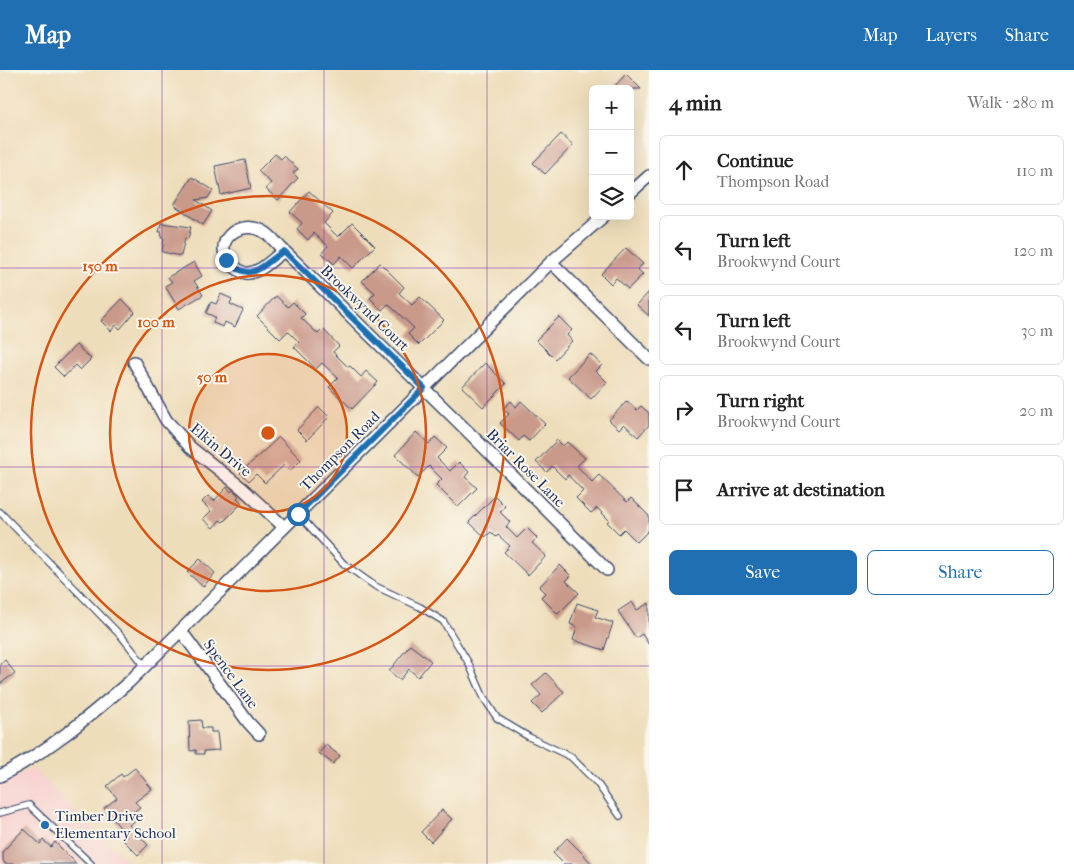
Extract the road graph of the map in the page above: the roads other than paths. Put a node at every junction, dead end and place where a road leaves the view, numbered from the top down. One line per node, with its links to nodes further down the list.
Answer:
1 (649, 176): 2 (street)
2 (634, 189)
3 (599, 220): 5 (street, Thompson Road)
4 (284, 251): 4 (street, Brookwynd Court); 8 (street, Brookwynd Court)
5 (552, 262): 6 (street); 8 (street, Thompson Road)
6 (649, 359)
7 (134, 362): 11 (street, Elkin Drive)
8 (424, 388): 10 (street, Thompson Road); 12 (street, Briar Rose Lane)
9 (0, 512): 14 (lane)
10 (298, 514): 11 (street, Thompson Road); 18 (lane)
11 (284, 527): 13 (street, Thompson Road)
12 (607, 570)
13 (180, 631): 14 (street, Thompson Road); 15 (street, Spence Lane)
14 (145, 666): 16 (street, Thompson Road)
15 (259, 734)
16 (0, 776)
17 (0, 813): 19 (lane)
18 (620, 816)
19 (91, 864)

